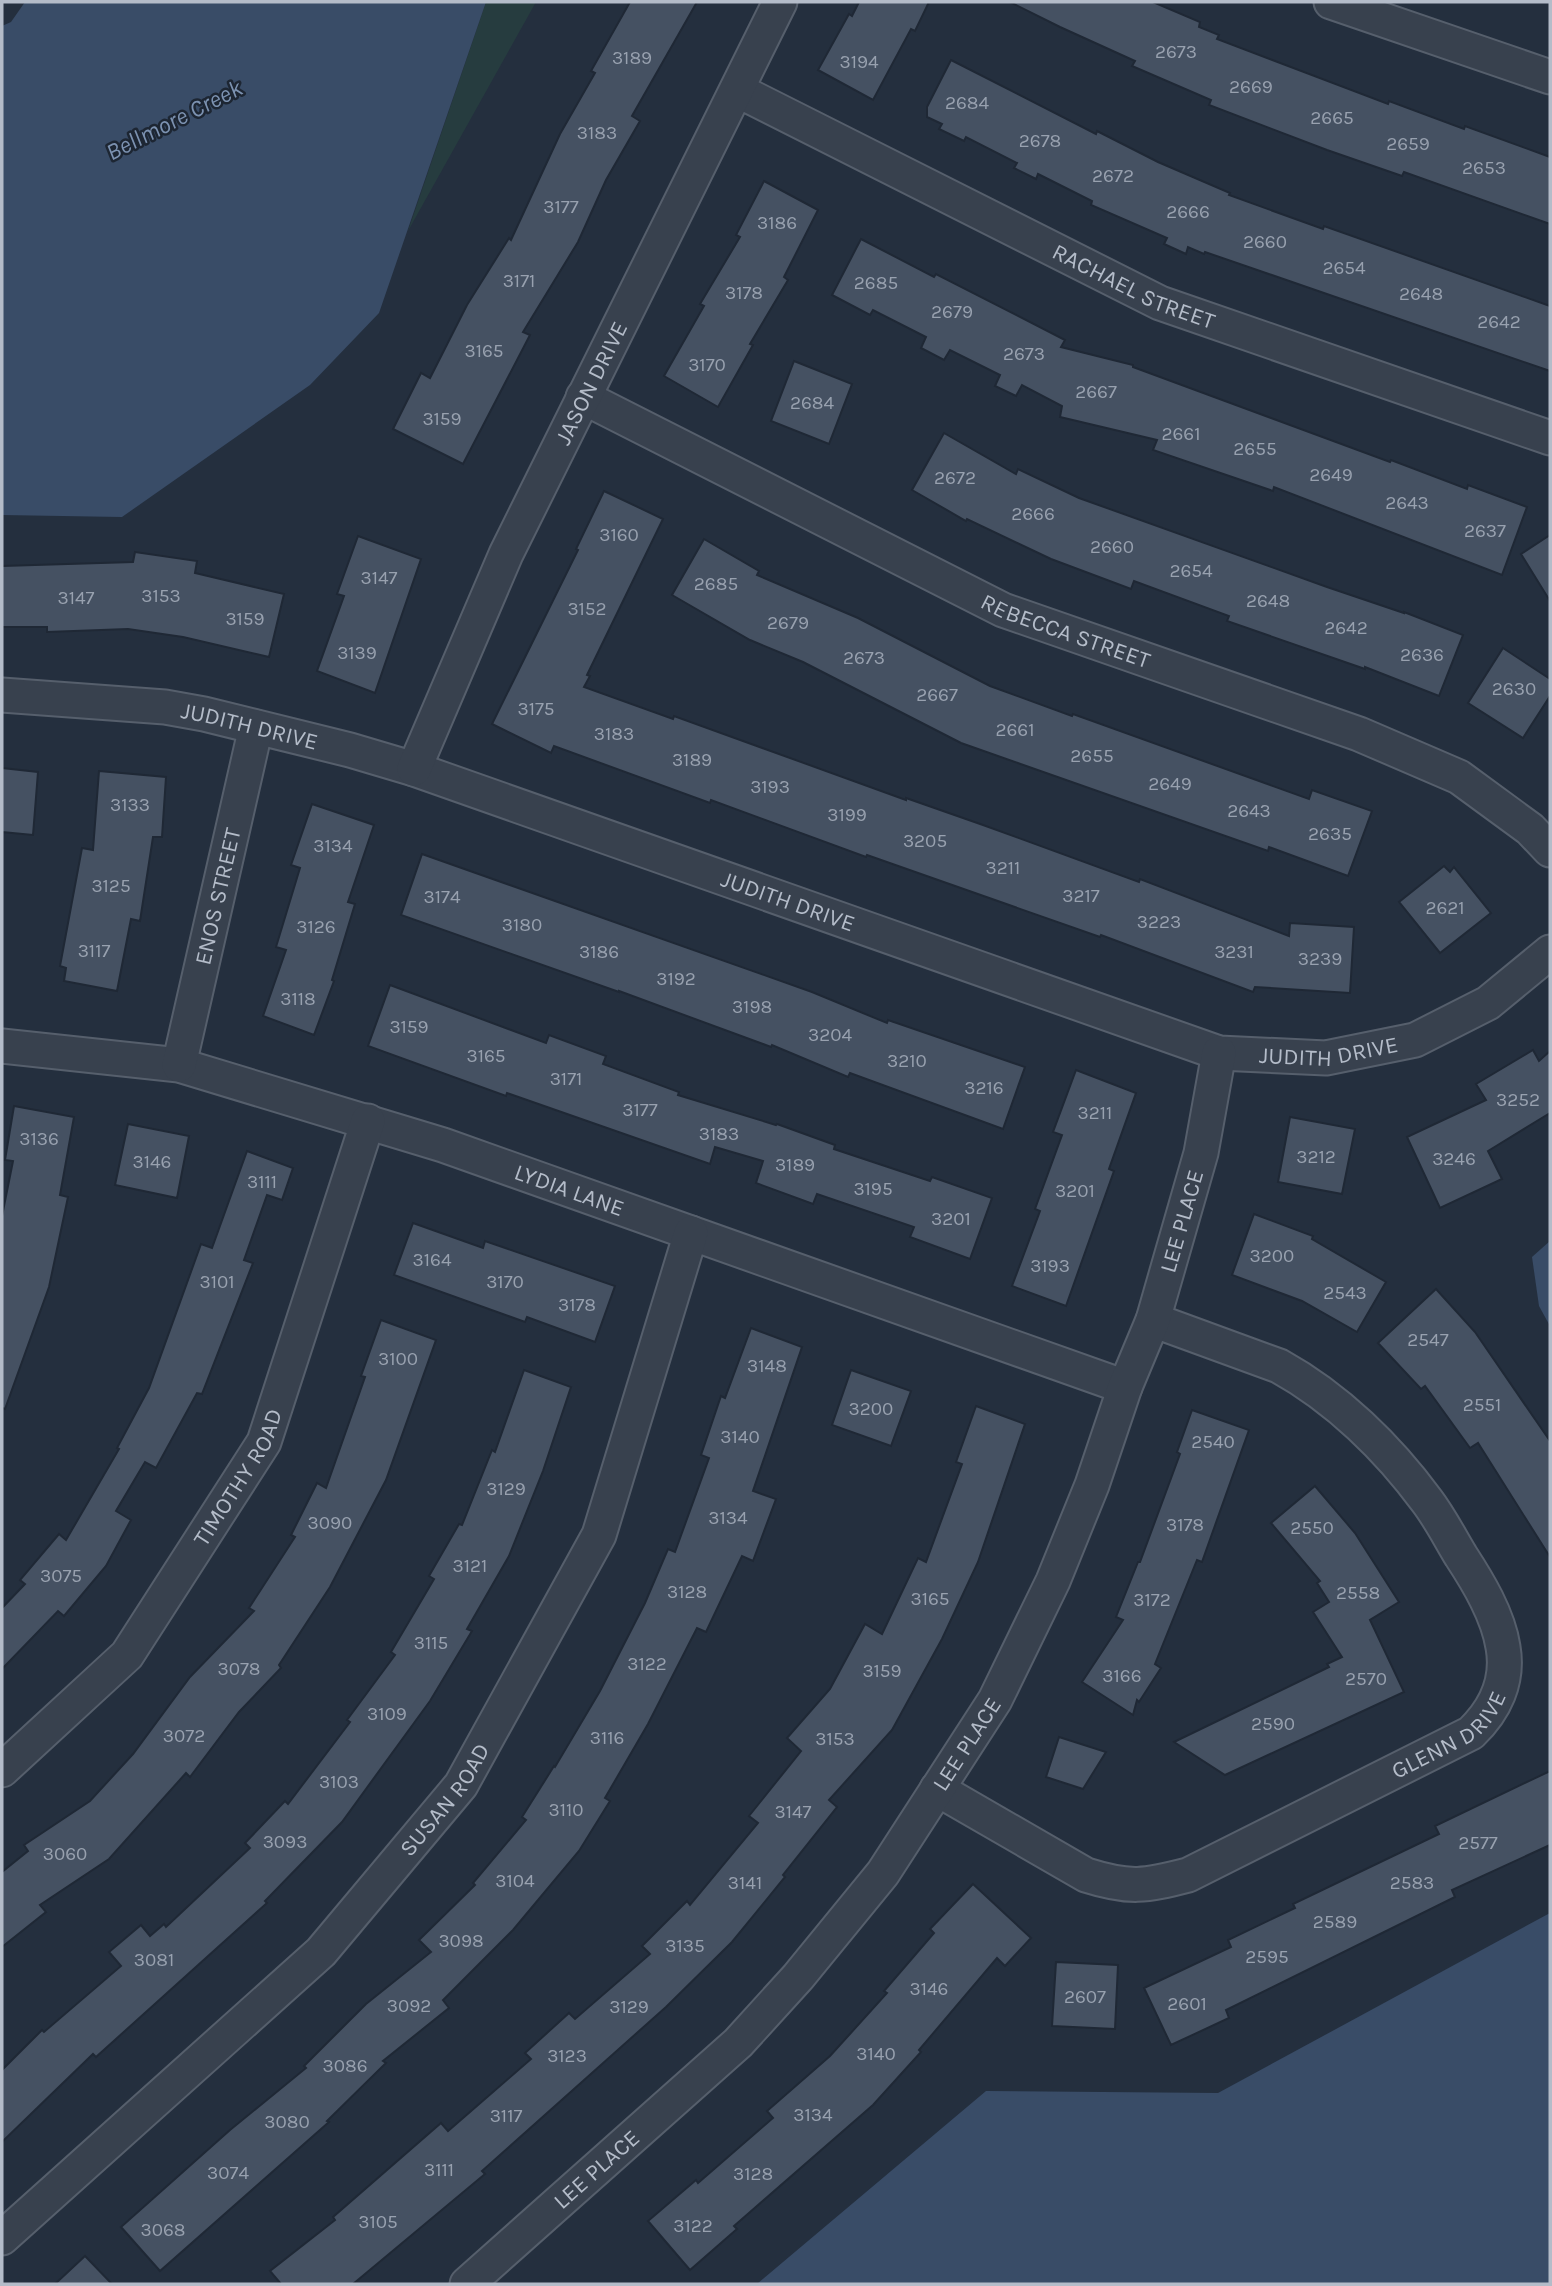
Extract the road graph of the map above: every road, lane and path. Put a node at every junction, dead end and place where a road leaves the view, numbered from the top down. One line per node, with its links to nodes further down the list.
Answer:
1 (780, 2): 4 (street, JASON DRIVE)
2 (1331, 2): 3 (street)
3 (1550, 77)
4 (737, 90): 5 (street, JASON DRIVE); 6 (street, RACHAEL STREET)
5 (583, 397): 9 (street, JASON DRIVE); 10 (street, REBECCA STREET)
6 (1550, 438)
7 (2, 695): 8 (street, JUDITH DRIVE)
8 (256, 727): 9 (street, JUDITH DRIVE); 14 (street, ENOS STREET)
9 (414, 769): 13 (street, JUDITH DRIVE)
10 (1550, 850)
11 (1550, 952): 13 (street, JUDITH DRIVE)
12 (2, 1046): 14 (street, LYDIA LANE)
13 (1219, 1052): 17 (street, LEE PLACE)
14 (179, 1065): 15 (street, LYDIA LANE)
15 (368, 1121): 16 (street, LYDIA LANE); 19 (street, TIMOTHY ROAD)
16 (691, 1233): 18 (street, LYDIA LANE); 21 (street, SUSAN ROAD)
17 (1153, 1320): 18 (street, LEE PLACE); 20 (street, GLENN DRIVE)
18 (1125, 1387): 20 (street, LEE PLACE)
19 (2, 1770)
20 (937, 1789): 22 (street, LEE PLACE)
21 (2, 2238)
22 (467, 2284)

